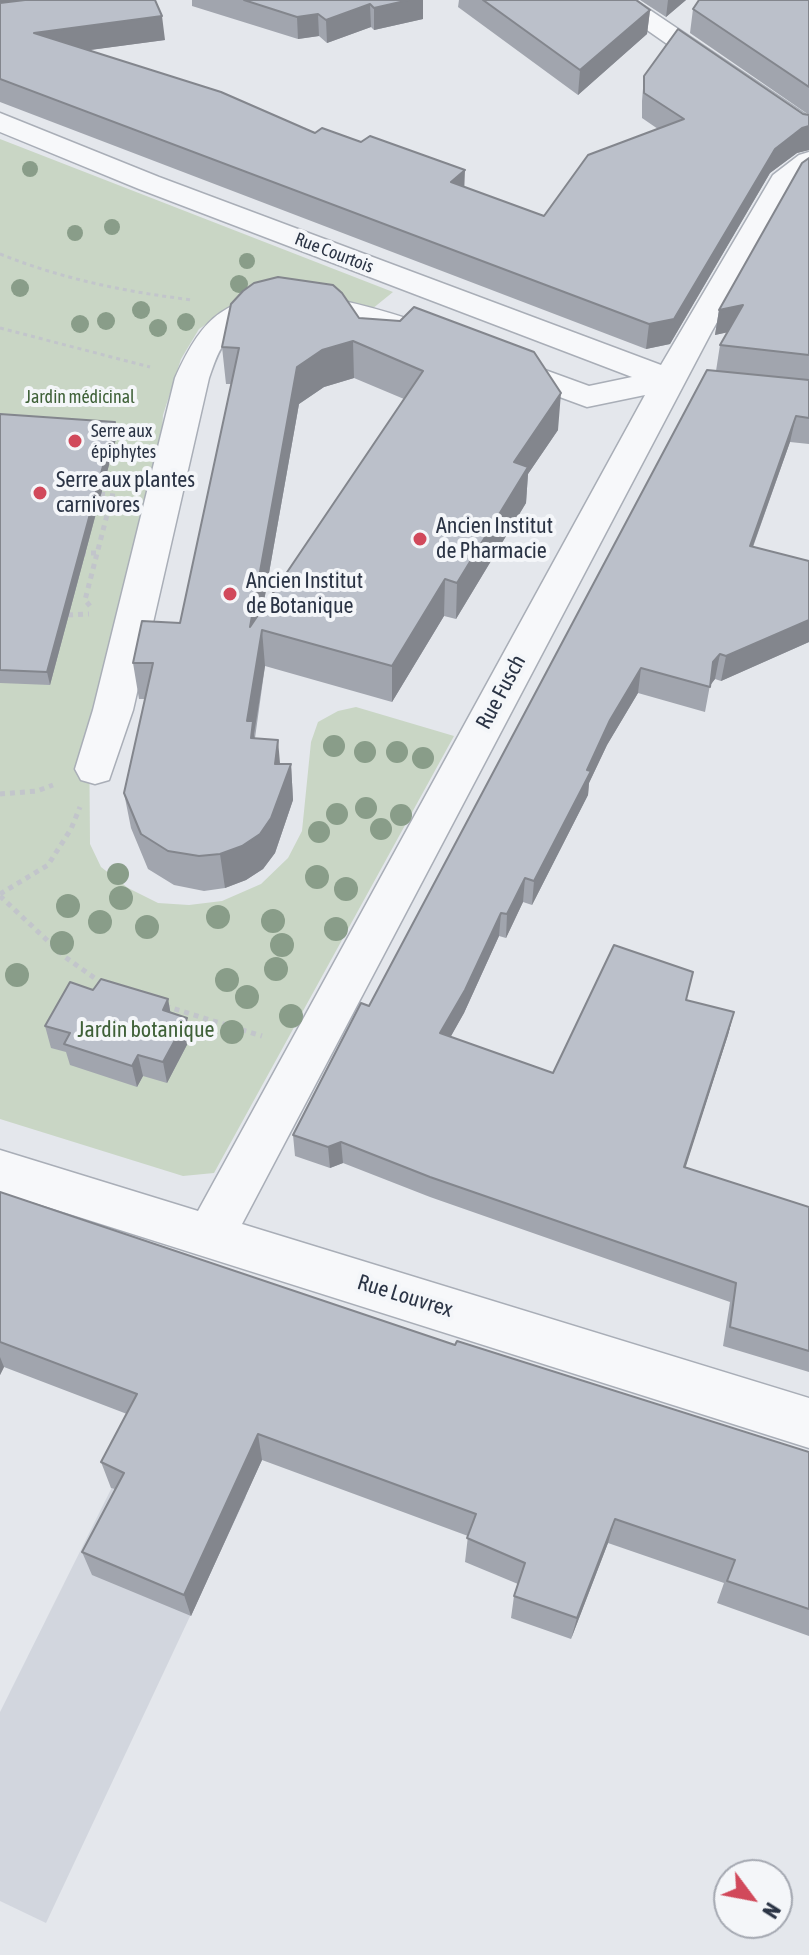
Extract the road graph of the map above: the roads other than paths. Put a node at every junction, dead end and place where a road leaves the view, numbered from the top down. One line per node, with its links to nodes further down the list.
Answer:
1 (617, 0): 3 (street)
2 (0, 122): 5 (street, Rue Courtois)
3 (809, 130)
4 (809, 161): 7 (street, Rue Fusch)
5 (412, 282): 6 (street); 7 (street, Rue Courtois)
6 (375, 315): 7 (street); 8 (street)
7 (686, 381): 10 (street, Rue Fusch)
8 (95, 769)
9 (0, 1171): 10 (street, Rue Louvrex)
10 (210, 1236): 11 (street, Rue Louvrex)
11 (809, 1423)

